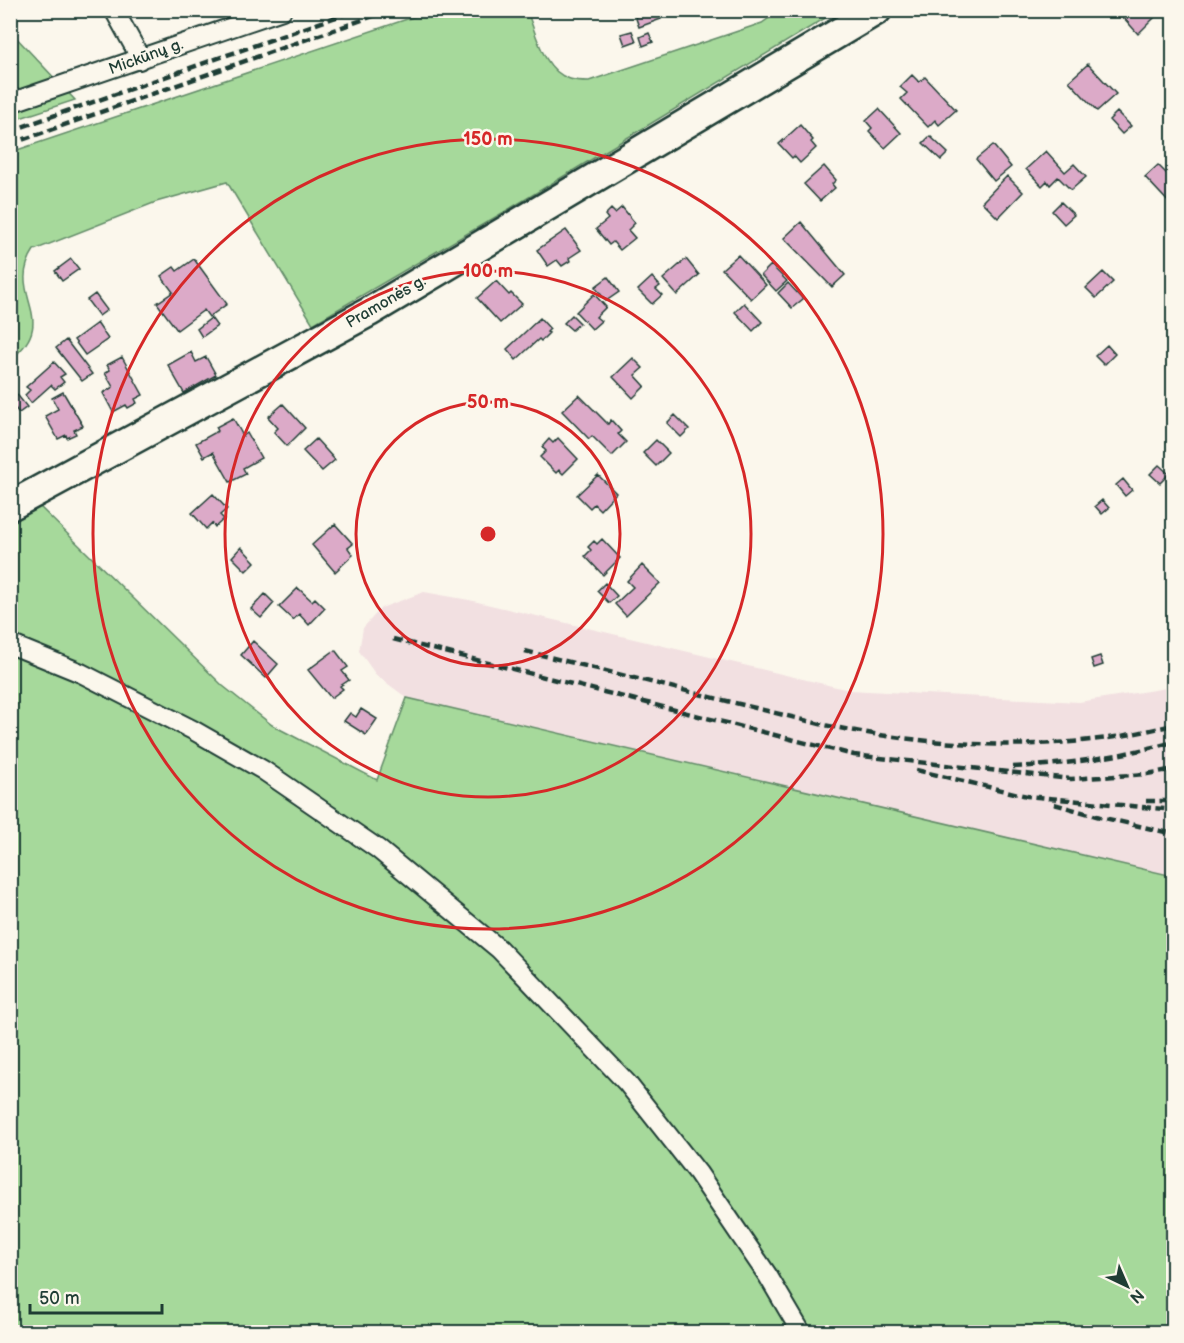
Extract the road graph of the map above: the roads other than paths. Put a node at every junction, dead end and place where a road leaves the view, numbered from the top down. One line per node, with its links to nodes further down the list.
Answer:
1 (114, 10): 4 (street)
2 (282, 10): 4 (street, Mickūnų g.)
3 (877, 10): 6 (main road, Pramonės g.)
4 (139, 60): 5 (street, Mickūnų g.)
5 (10, 103)
6 (10, 506)
7 (10, 644): 8 (street)
8 (801, 1332)

